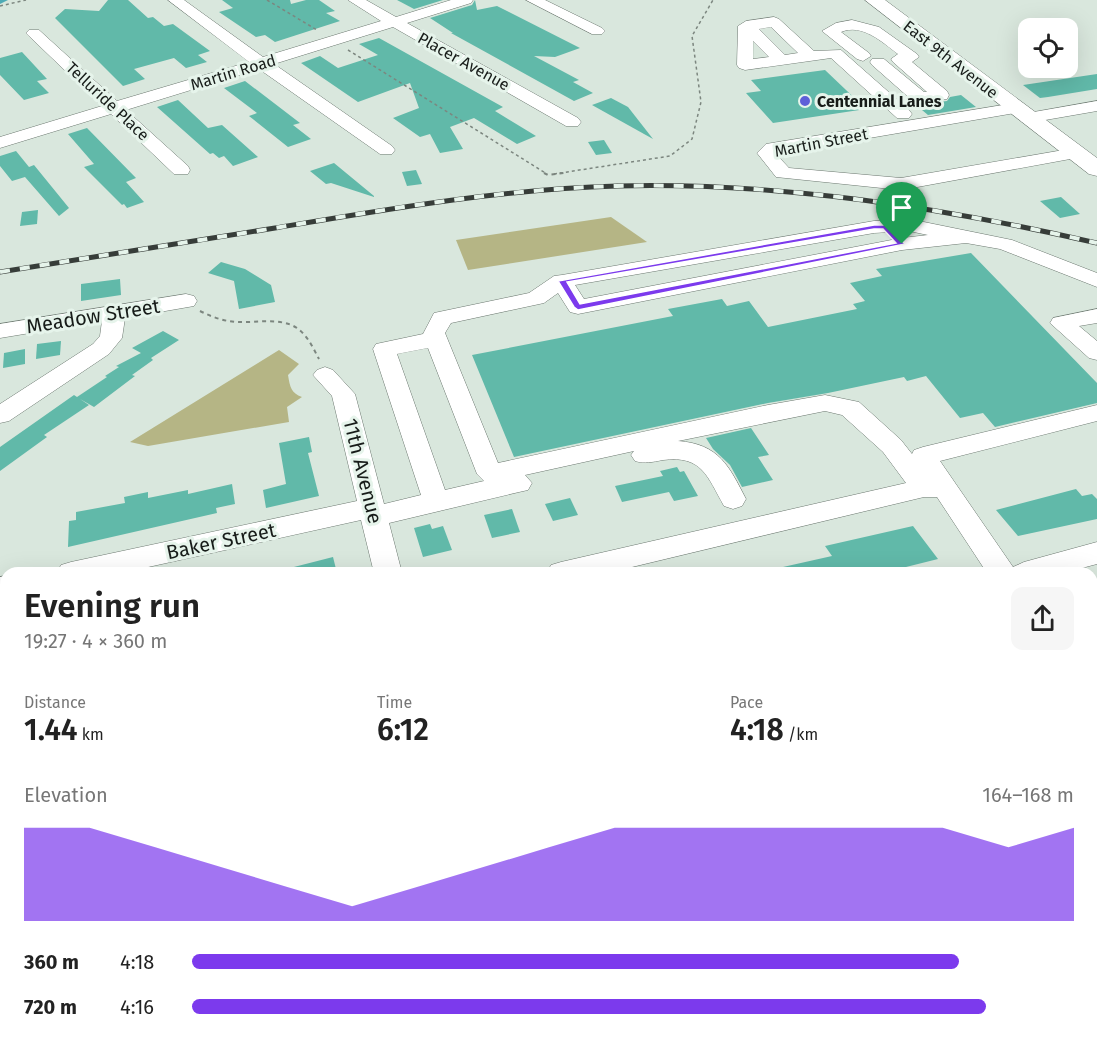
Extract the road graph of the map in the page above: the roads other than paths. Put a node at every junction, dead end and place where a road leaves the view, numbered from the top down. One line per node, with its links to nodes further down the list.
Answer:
1 (175, 0): 15 (street)
2 (356, 0): 6 (street, Placer Avenue)
3 (466, 0): 6 (street, Martin Road)
4 (533, 0): 7 (street)
5 (874, 0): 10 (main road, East 9th Avenue)
6 (394, 22): 15 (street, Martin Road); 20 (street, Placer Avenue)
7 (597, 31)
8 (34, 33): 17 (street, Telluride Place)
9 (745, 33): 11 (street); 14 (street); 14 (street)
10 (942, 52): 12 (street); 18 (main road, East 9th Avenue)
11 (810, 56): 13 (street); 14 (street)
12 (905, 58): 13 (street); 13 (street); 13 (street)
13 (862, 59): 19 (street)
14 (782, 60)
15 (261, 63): 17 (street, Martin Road); 22 (street)
16 (1097, 106): 18 (street, Martin Street)
17 (116, 108): 21 (street, Martin Road); 25 (street, Telluride Place)
18 (1022, 113): 23 (main road, East 9th Avenue); 23 (street, Martin Street)
19 (903, 114)
20 (572, 123)
21 (0, 143)
22 (386, 150)
23 (1075, 153): 24 (main road, East 9th Avenue)
24 (1097, 169)
25 (182, 170)
26 (885, 227): 27 (street); 28 (street); 29 (street)
27 (966, 237): 29 (street); 34 (street)
28 (798, 240): 30 (street); 31 (street)
29 (902, 244): 31 (street)
30 (741, 250): 32 (street); 33 (street)
31 (817, 262): 32 (street)
32 (758, 273): 33 (street)
33 (562, 281): 39 (street)
34 (1097, 281)
35 (186, 301): 36 (street, Meadow Street)
36 (114, 313): 38 (street, Meadow Street); 43 (street)
37 (1097, 316): 40 (street)
38 (0, 331)
39 (437, 339): 44 (street); 45 (street)
40 (1097, 353)
41 (326, 375): 47 (street, 11th Avenue)
42 (1097, 413): 44 (street)
43 (0, 415)
44 (934, 487): 51 (street); 52 (street)
45 (433, 493)
46 (733, 499): 47 (street, Baker Street)
47 (373, 512): 49 (street, Baker Street); 50 (street, 11th Avenue)
48 (1097, 553): 53 (street)
49 (101, 567)
50 (387, 567)
51 (587, 567)
52 (997, 567)
53 (1046, 567)

